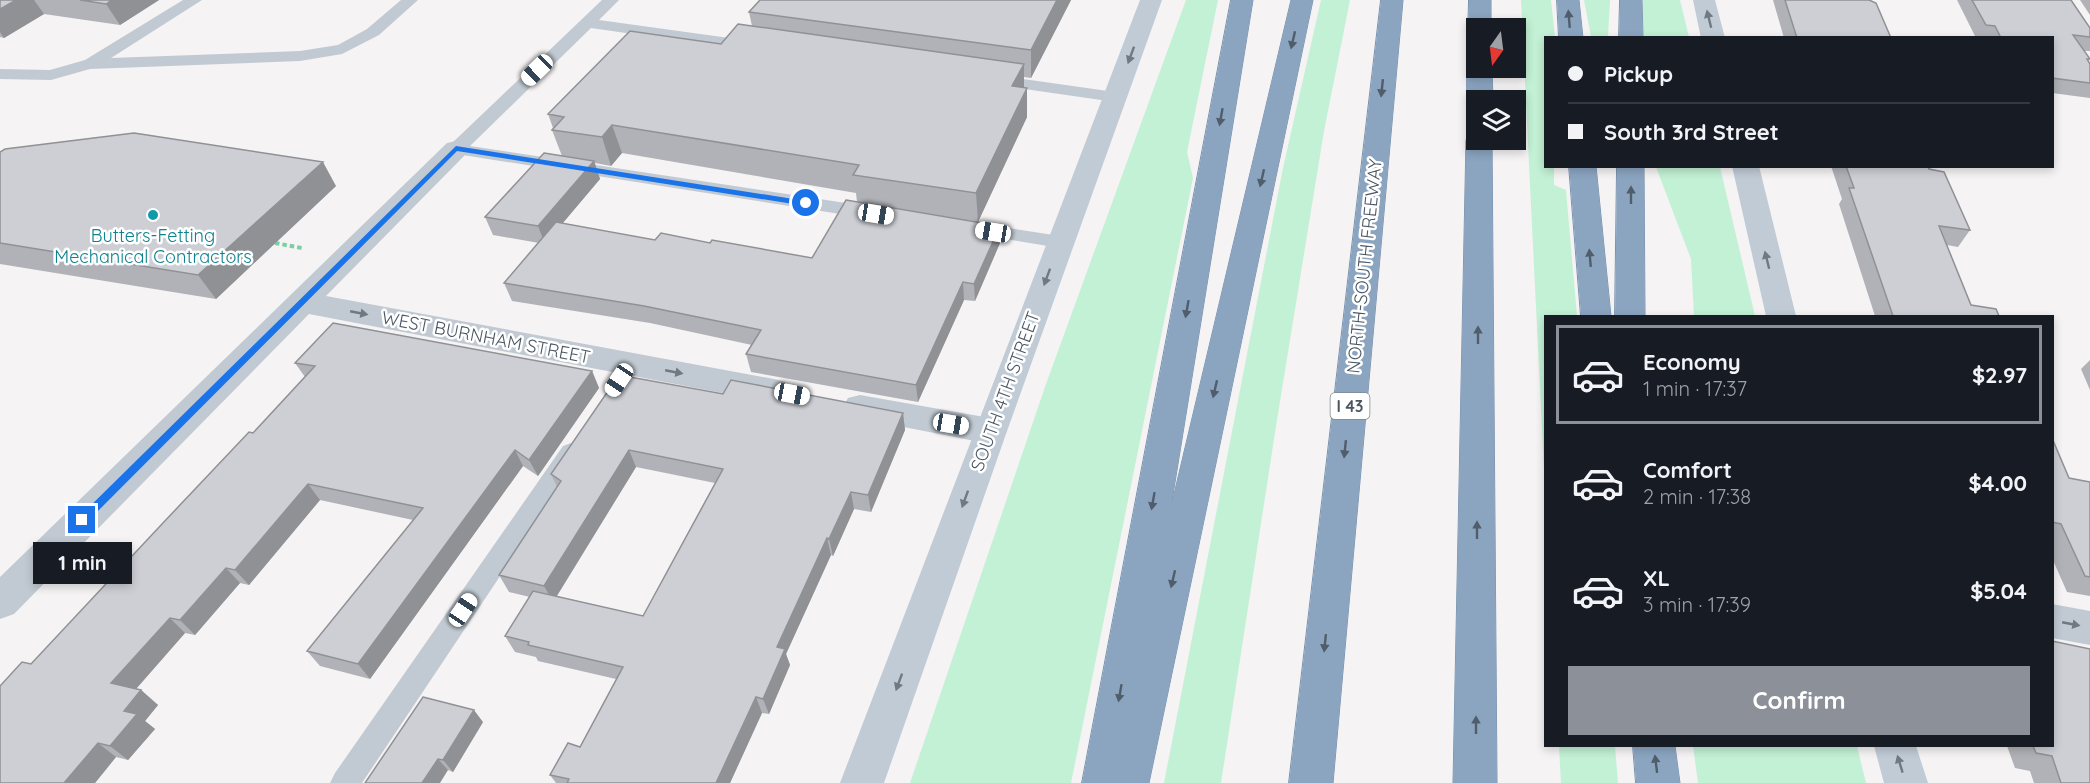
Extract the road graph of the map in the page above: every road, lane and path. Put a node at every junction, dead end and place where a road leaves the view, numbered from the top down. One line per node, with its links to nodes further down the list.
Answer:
1 (194, 0): 18 (lane)
2 (410, 0): 18 (lane)
3 (611, 0): 13 (lane)
4 (1151, 0): 21 (street, SOUTH 4TH STREET, one-way to 21)
5 (1242, 0): 47 (highway, one-way to 47)
6 (1302, 0): 48 (highway, one-way to 48)
7 (1480, 0): 12 (highway)
8 (1568, 0): 14 (highway, one-way to 8)
9 (1631, 0): 15 (highway)
10 (1704, 0): 16 (street, one-way to 10)
11 (1390, 15): 49 (highway, NORTH-SOUTH FREEWAY / I 43, one-way to 49)
12 (1480, 18)
13 (586, 23): 17 (lane); 22 (lane)
14 (1571, 36)
15 (1631, 36)
16 (1713, 36)
17 (763, 48)
18 (89, 64): 19 (lane)
19 (0, 74)
20 (975, 77): 21 (lane)
21 (1115, 97): 29 (street, SOUTH 4TH STREET)
22 (456, 149): 27 (lane); 32 (street)
23 (1479, 150): 50 (highway, one-way to 23)
24 (1582, 168): 33 (highway, one-way to 24)
25 (1630, 168): 34 (highway, one-way to 25)
26 (1745, 168): 35 (street, one-way to 26)
27 (888, 216)
28 (946, 225): 29 (lane)
29 (1060, 242): 39 (street, SOUTH 4TH STREET, one-way to 39)
30 (275, 243): 31 (path)
31 (302, 248)
32 (301, 302): 36 (street, WEST BURNHAM STREET, one-way to 36); 40 (street)
33 (1596, 315)
34 (1630, 315)
35 (1781, 315)
36 (630, 364): 37 (lane); 39 (street, WEST BURNHAM STREET, one-way to 39)
37 (612, 390)
38 (586, 429): 45 (lane)
39 (990, 431): 46 (street, SOUTH 4TH STREET, one-way to 46)
40 (0, 602)
41 (2054, 621): 42 (street, one-way to 42)
42 (2090, 628)
43 (1654, 747): 51 (highway, one-way to 43)
44 (1895, 747): 52 (street, one-way to 44)
45 (345, 783)
46 (862, 783)
47 (1104, 783)
48 (1127, 783)
49 (1311, 783)
50 (1475, 783)
51 (1658, 783)
52 (1906, 783)

